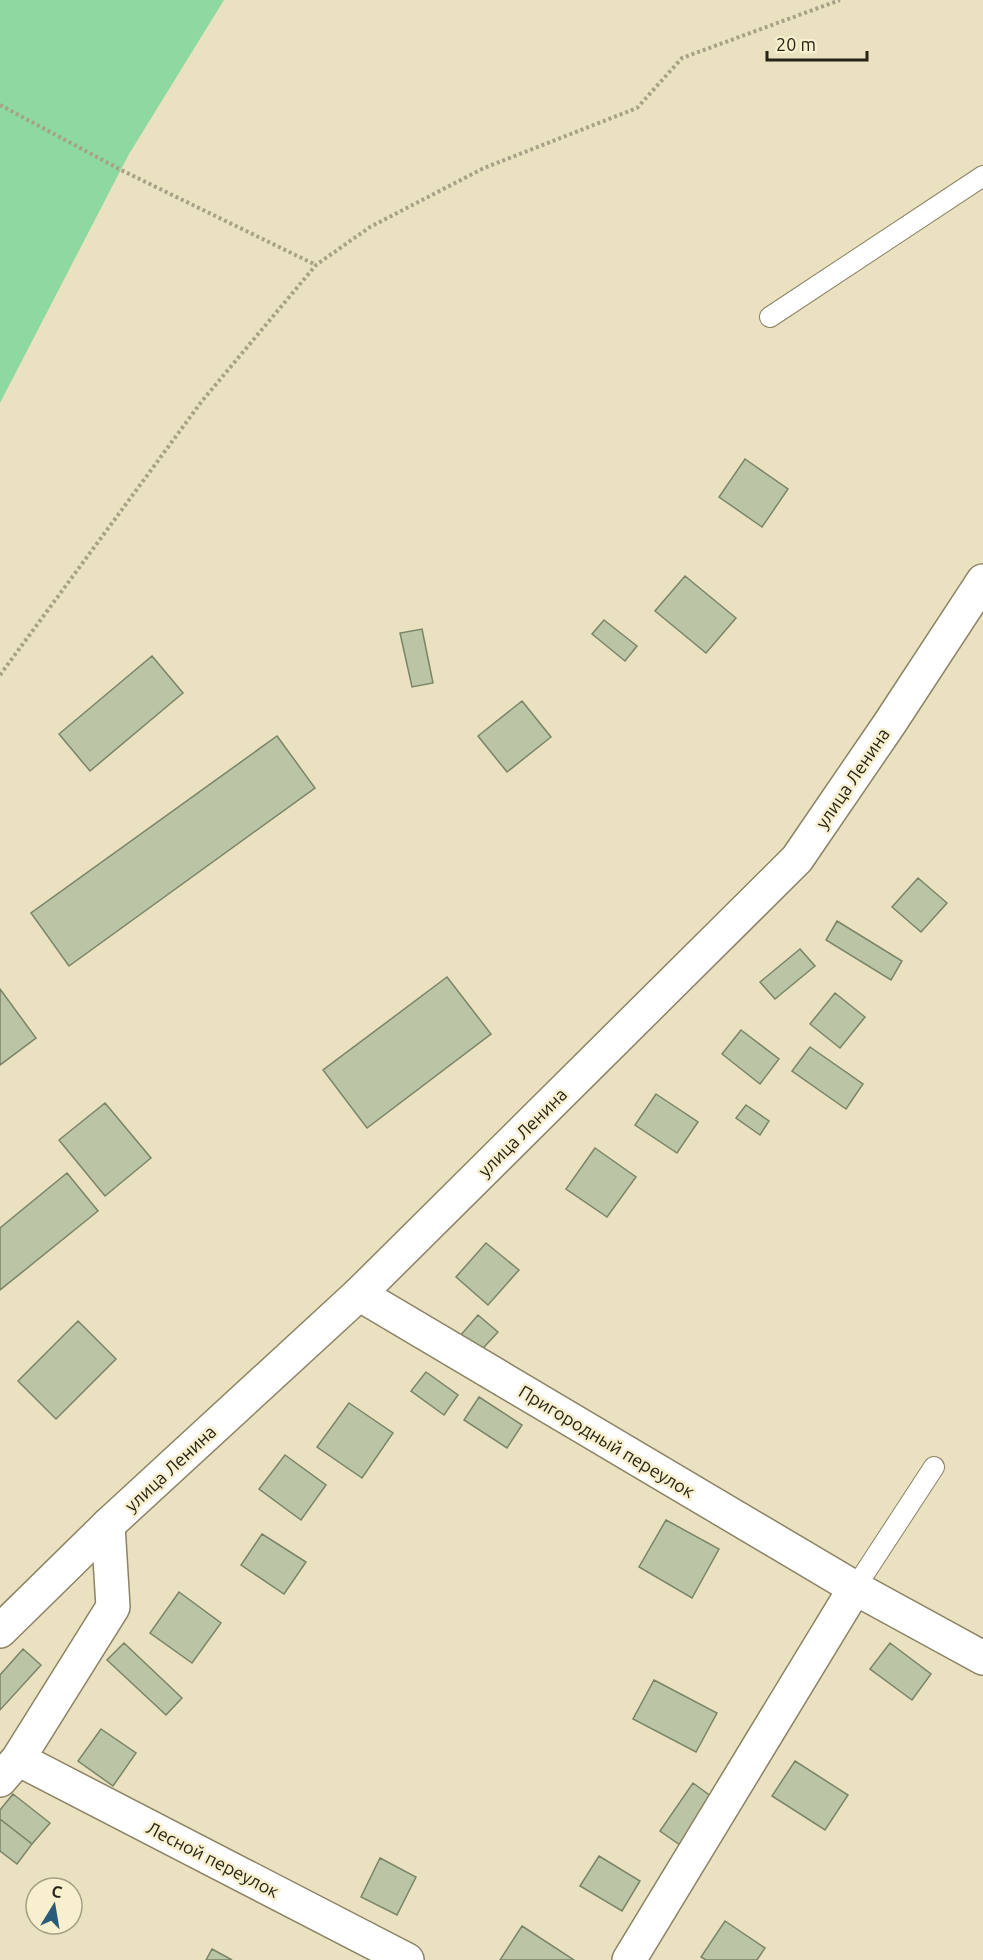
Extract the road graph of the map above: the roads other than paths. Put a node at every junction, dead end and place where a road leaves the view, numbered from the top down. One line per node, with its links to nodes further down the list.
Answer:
1 (983, 176): 2 (lane)
2 (770, 317)
3 (983, 581): 4 (street, улица Ленина)
4 (359, 1294): 6 (street, улица Ленина); 7 (street, Пригородный переулок)
5 (934, 1467): 7 (lane)
6 (108, 1525): 8 (street, улица Ленина); 10 (street)
7 (855, 1588): 9 (street, Пригородный переулок); 12 (street)
8 (0, 1631)
9 (983, 1658)
10 (9, 1770): 11 (street, Лесной переулок)
11 (407, 1960)
12 (629, 1960)

